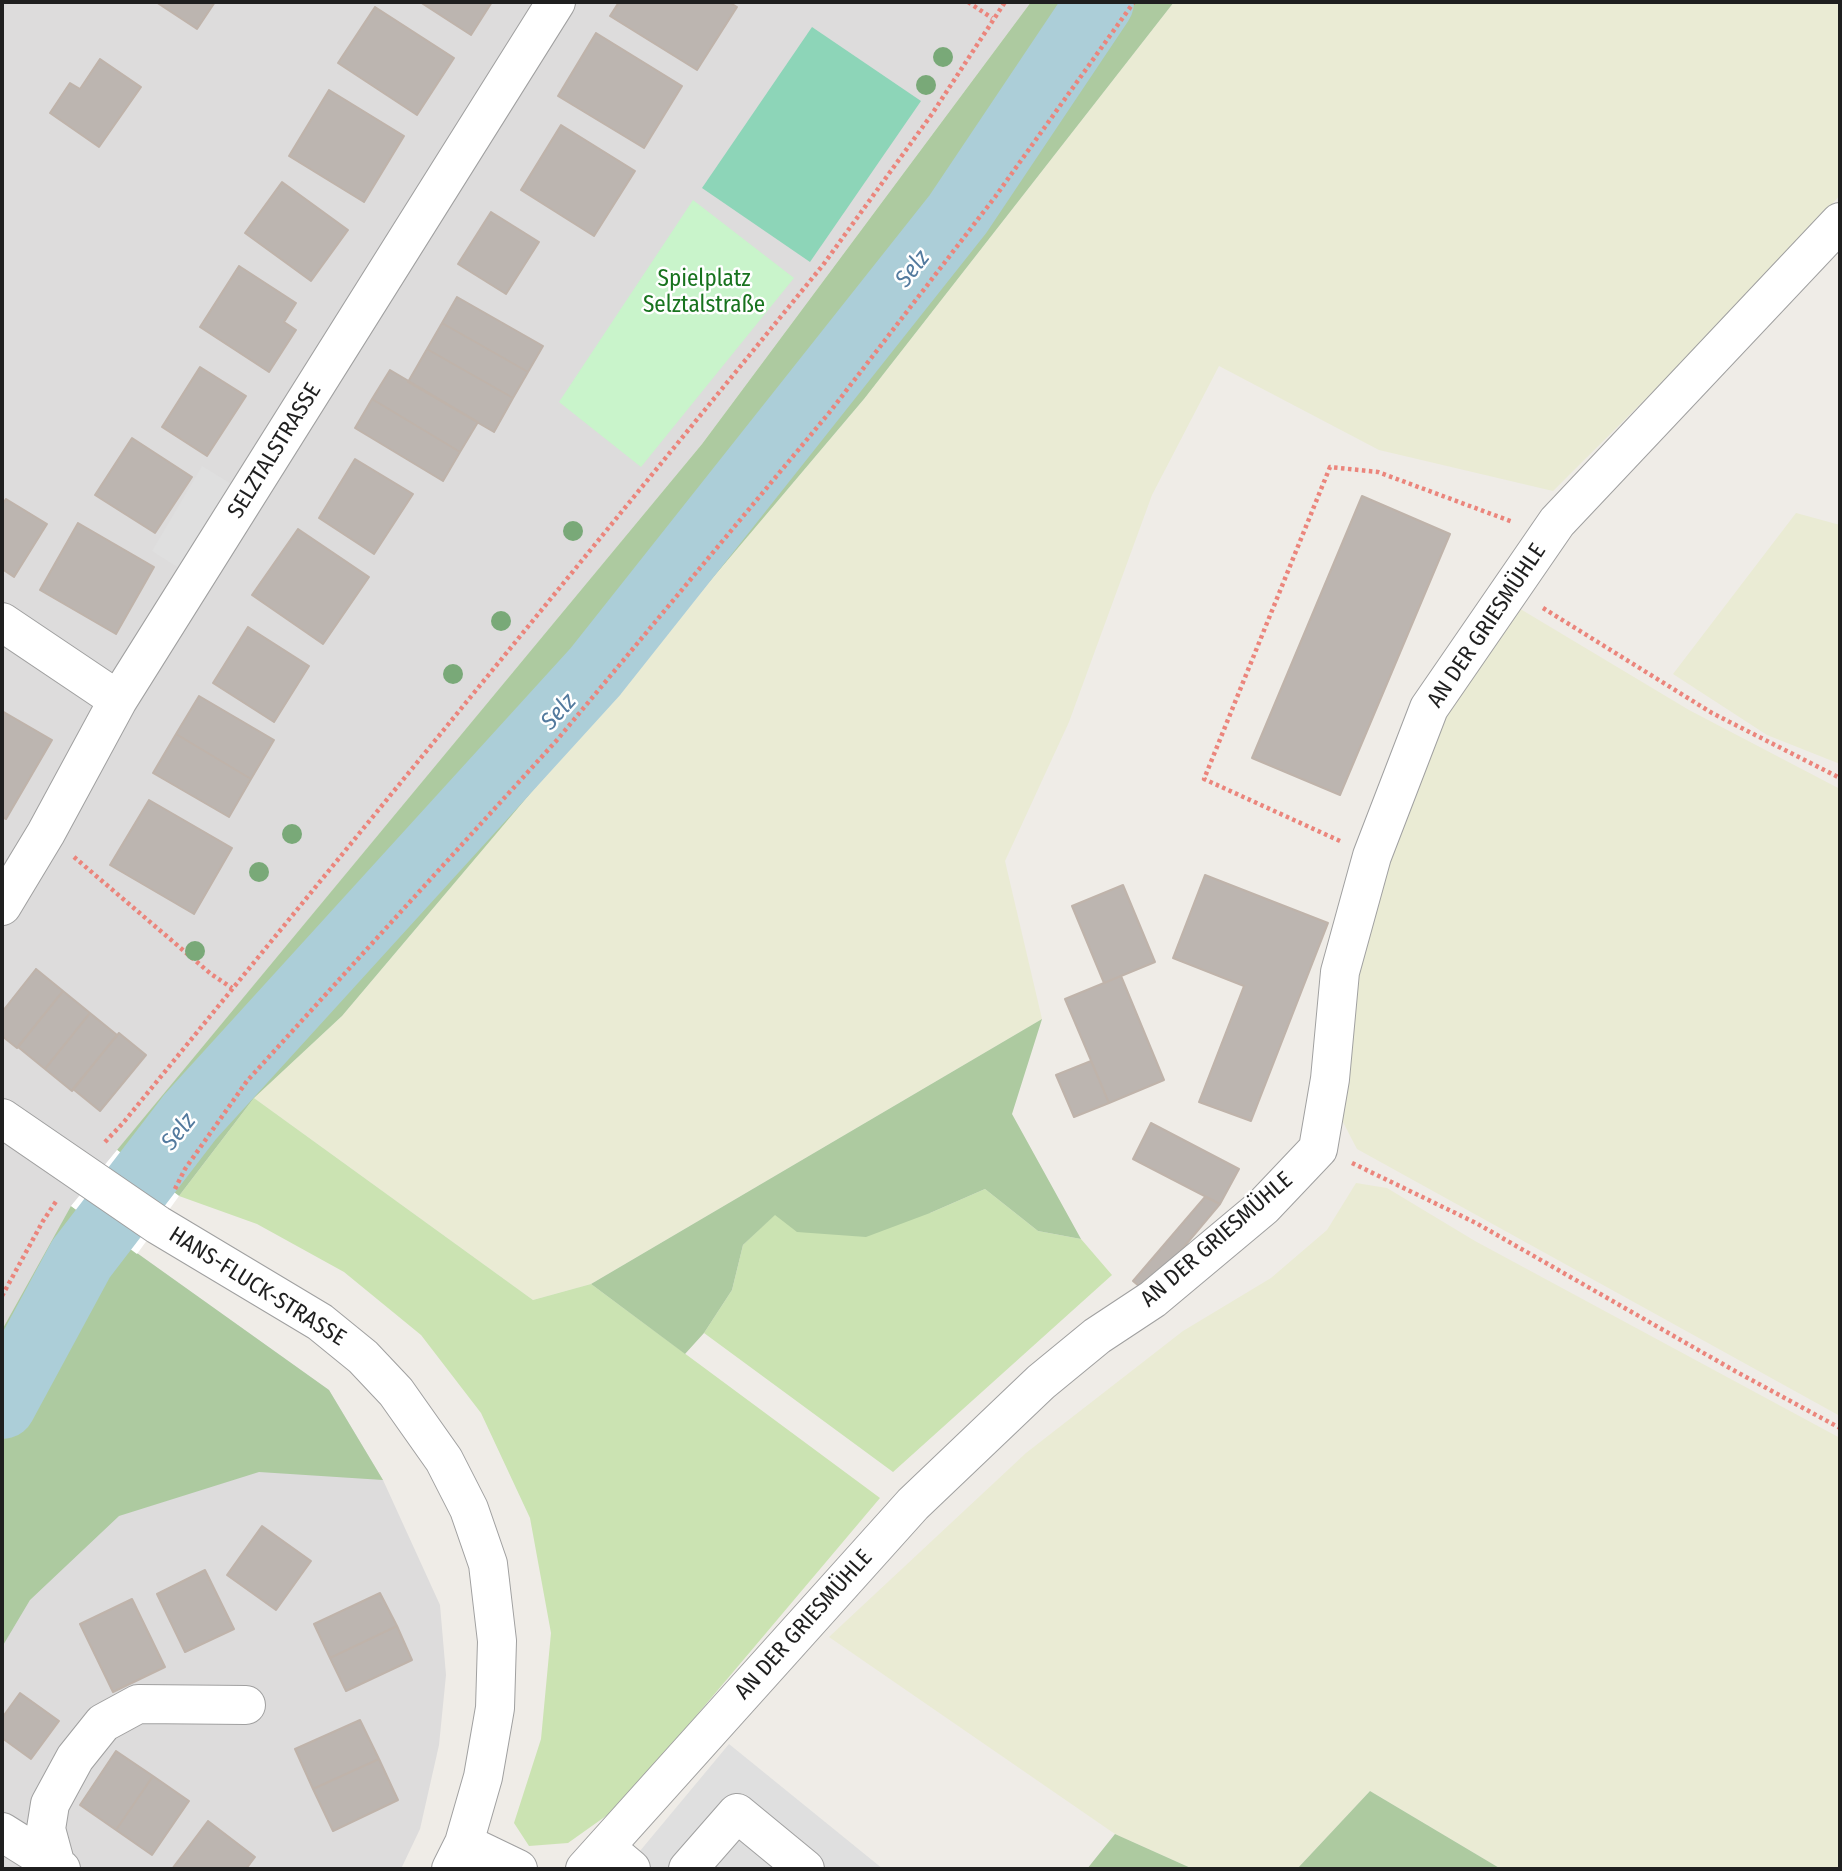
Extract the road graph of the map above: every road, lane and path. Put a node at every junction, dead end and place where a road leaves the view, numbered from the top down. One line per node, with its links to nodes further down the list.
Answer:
1 (556, 2): 10 (street, SELZTALSTRASSE)
2 (968, 2): 5 (path)
3 (1004, 2): 5 (path)
4 (1134, 2): 19 (path)
5 (992, 18): 15 (path)
6 (1840, 222): 7 (street, AN DER GRIESMÜHLE)
7 (1549, 535): 8 (street, AN DER GRIESMÜHLE); 13 (path)
8 (1513, 589): 11 (path); 13 (street, AN DER GRIESMÜHLE)
9 (2, 622): 10 (street)
10 (118, 700): 12 (street, SELZTALSTRASSE)
11 (1840, 778)
12 (46, 834): 14 (street, SELZTALSTRASSE); 15 (path)
13 (1372, 856): 17 (street, AN DER GRIESMÜHLE)
14 (2, 906)
15 (232, 988): 18 (path)
16 (2, 1118): 18 (street, HANS-FLUCK-STRASSE)
17 (1318, 1149): 21 (path); 25 (street, AN DER GRIESMÜHLE)
18 (86, 1175): 19 (street, HANS-FLUCK-STRASSE); 20 (path)
19 (160, 1226): 24 (street, HANS-FLUCK-STRASSE)
20 (2, 1296)
21 (1840, 1428)
22 (246, 1705): 26 (street)
23 (2, 1832): 26 (street)
24 (457, 1856): 27 (street)
25 (607, 1862)
26 (59, 1868)
27 (518, 1869)
28 (688, 1869): 29 (street)
29 (806, 1869)

